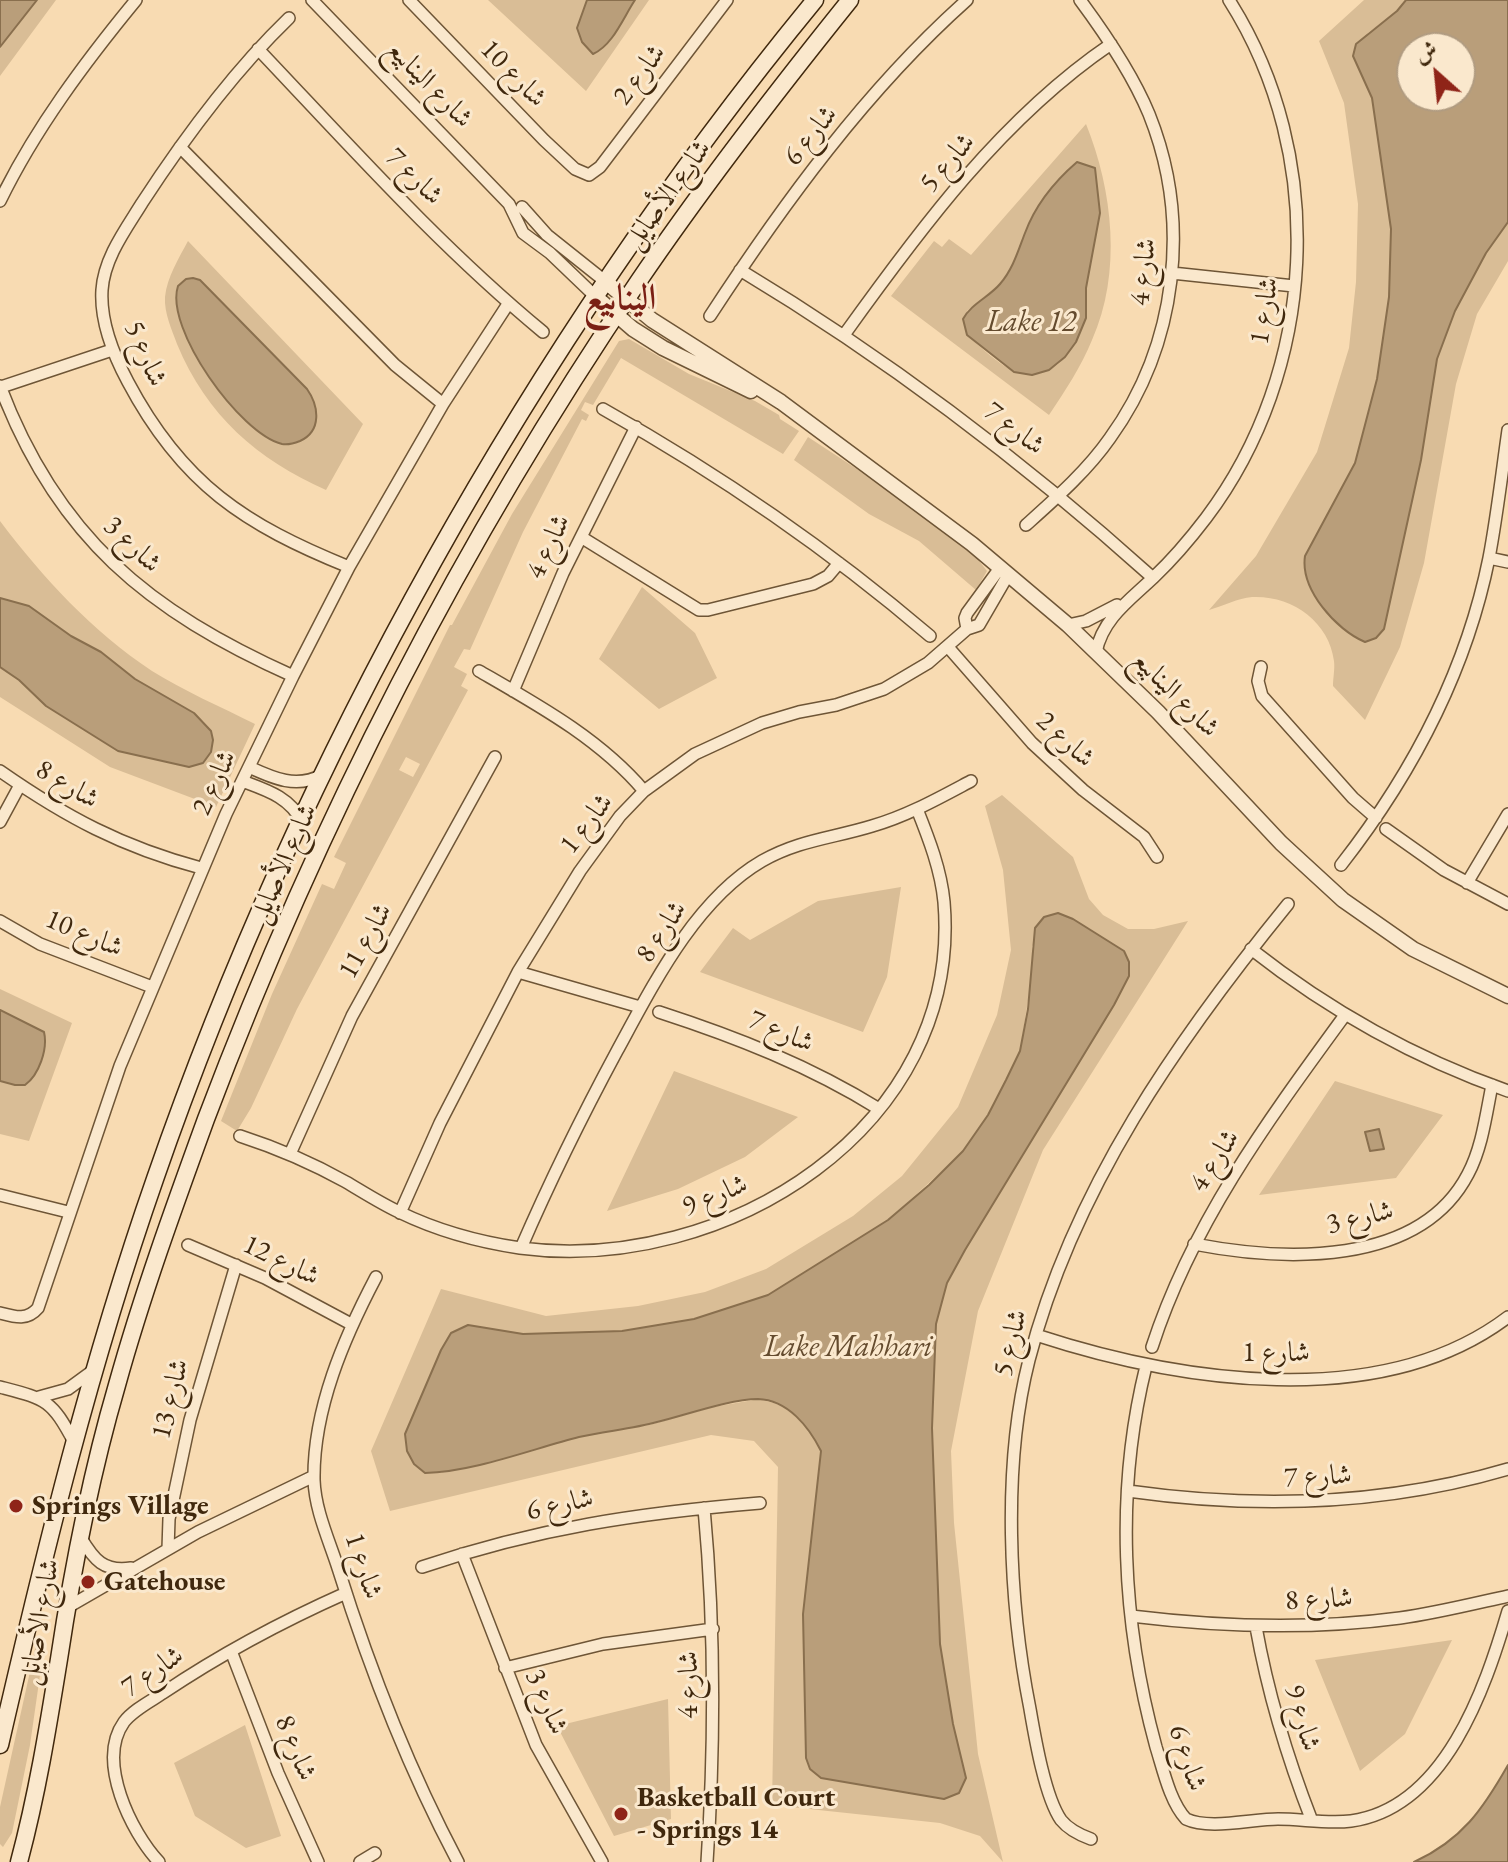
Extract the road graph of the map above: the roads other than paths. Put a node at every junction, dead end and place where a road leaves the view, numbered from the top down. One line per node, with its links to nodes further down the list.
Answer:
1 (136, 0): 15 (street)
2 (312, 0): 16 (street, شارع الينابيع)
3 (409, 0): 14 (street, شارع 10)
4 (727, 0): 14 (street, شارع 2)
5 (815, 0): 21 (main road, شارع الأصايل)
6 (850, 0): 24 (main road, شارع الأصايل)
7 (967, 0): 19 (street, شارع 6)
8 (1080, 0): 11 (street, شارع 4)
9 (1229, 0): 22 (street, شارع 1)
10 (289, 18): 12 (street, شارع 5)
11 (1111, 44): 20 (street, شارع 4); 29 (street, شارع 5)
12 (258, 49): 13 (street, شارع 5); 25 (street, شارع 7)
13 (180, 147): 30 (street, شارع 5); 32 (street)
14 (589, 175)
15 (0, 201)
16 (509, 204): 17 (street, شارع الينابيع); 18 (street, شارع الينابيع)
17 (555, 238): 18 (street); 21 (street, شارع الينابيع)
18 (544, 249): 23 (street, شارع الينابيع)
19 (740, 270): 27 (street, شارع 6); 29 (street, شارع 7)
20 (1172, 273): 22 (street); 38 (street, شارع 4)
21 (606, 282): 23 (main road, شارع الأصايل); 24 (street, شارع الينابيع)
22 (1294, 286): 46 (street, شارع 1)
23 (597, 298): 26 (street, شارع الينابيع); 59 (main road, شارع الأصايل)
24 (626, 300): 26 (main road, شارع الأصايل); 34 (street, شارع الينابيع)
25 (508, 304): 28 (street, شارع 7); 32 (street, شارع 2)
26 (616, 315): 34 (street, شارع الينابيع); 114 (main road, شارع الأصايل)
27 (710, 316)
28 (543, 332)
29 (844, 335): 38 (street, شارع 7)
30 (112, 350): 31 (street); 44 (street, شارع 5)
31 (0, 387): 54 (street, شارع 3)
32 (443, 404): 44 (street, شارع 2)
33 (603, 409): 35 (street)
34 (807, 422): 45 (street, شارع الينابيع)
35 (636, 427): 40 (street, شارع 4); 43 (street)
36 (1508, 430): 37 (street)
37 (1508, 436): 41 (street)
38 (1059, 495): 39 (street, شارع 4); 46 (street)
39 (1026, 525)
40 (581, 537): 43 (street); 55 (street, شارع 4)
41 (1489, 558): 42 (street); 68 (street)
42 (1508, 562)
43 (839, 563): 49 (street)
44 (349, 567): 54 (street, شارع 2)
45 (1004, 571): 48 (street, شارع الينابيع); 50 (street, شارع 1)
46 (1153, 578): 47 (street, شارع 1)
47 (1135, 595): 48 (street, شارع 1); 51 (street, شارع 1)
48 (1068, 625): 51 (street, شارع الينابيع)
49 (930, 636)
50 (948, 647): 64 (street, شارع 1); 72 (street, شارع 2)
51 (1096, 652): 82 (street, شارع الينابيع)
52 (1261, 667): 68 (street)
53 (479, 671): 55 (street)
54 (293, 676): 57 (street, شارع 2)
55 (513, 691): 64 (street)
56 (495, 757): 90 (street, شارع 11)
57 (250, 764): 60 (street, شارع 2); 62 (street)
58 (0, 771): 63 (street, شارع 8)
59 (323, 775): 62 (street); 70 (main road, شارع الأصايل)
60 (242, 781): 65 (street); 74 (street, شارع 2)
61 (971, 781): 66 (street, شارع 8)
62 (291, 782): 65 (street)
63 (20, 785): 69 (street); 74 (street, شارع 8)
64 (644, 791): 80 (street, شارع 1)
65 (283, 798): 70 (street)
66 (917, 809): 83 (street, شارع 8); 88 (street, شارع 9)
67 (1508, 814): 75 (street)
68 (1376, 818): 73 (street)
69 (0, 822)
70 (302, 822): 105 (main road, شارع الأصايل)
71 (1386, 829): 75 (street)
72 (1157, 857)
73 (1341, 865)
74 (201, 868): 81 (street, شارع 2)
75 (1467, 883): 77 (street)
76 (1288, 904): 79 (street, شارع 5)
77 (1508, 904)
78 (0, 921): 81 (street, شارع 10)
79 (1251, 949): 85 (street); 102 (street, شارع 5)
80 (518, 972): 83 (street); 93 (street, شارع 1)
81 (152, 987): 92 (street, شارع 2)
82 (1508, 996)
83 (640, 1007): 96 (street, شارع 8)
84 (659, 1012): 88 (street, شارع 7)
85 (1345, 1015): 86 (street); 94 (street, شارع 4)
86 (1492, 1085): 87 (street); 94 (street, شارع 3)
87 (1508, 1091)
88 (879, 1109): 96 (street, شارع 9)
89 (240, 1136): 90 (street, شارع 9)
90 (290, 1154): 93 (street, شارع 9)
91 (0, 1195): 92 (street)
92 (68, 1212): 99 (street, شارع 2)
93 (400, 1213): 96 (street, شارع 9)
94 (1194, 1244): 103 (street, شارع 4)
95 (188, 1245): 97 (street, شارع 12)
96 (521, 1248)
97 (236, 1265): 101 (street, شارع 12); 115 (street, شارع 13)
98 (376, 1277): 101 (street, شارع 1)
99 (0, 1313)
100 (1508, 1317): 104 (street, شارع 1)
101 (351, 1324): 110 (street, شارع 1)
102 (1036, 1335): 104 (street, شارع 1); 130 (street, شارع 5)
103 (1152, 1347)
104 (1146, 1366): 111 (street, شارع 6)
105 (94, 1370): 107 (street); 108 (main road, شارع الأصايل)
106 (0, 1387): 107 (street)
107 (39, 1397): 108 (street)
108 (74, 1442): 128 (main road, شارع الأصايل)
109 (1508, 1469): 111 (street, شارع 7)
110 (314, 1476): 115 (street); 119 (street, شارع 1)
111 (1128, 1491): 123 (street, شارع 6)
112 (760, 1503): 113 (street, شارع 6)
113 (704, 1508): 116 (street, شارع 6); 125 (street, شارع 4)
114 (81, 1538): 118 (street); 121 (main road, شارع الأصايل)
115 (168, 1549): 118 (street)
116 (462, 1554): 117 (street, شارع 6); 127 (street, شارع 3)
117 (422, 1567)
118 (136, 1568): 121 (street)
119 (346, 1593): 126 (street, شارع 7); 136 (street, شارع 1)
120 (1508, 1596): 124 (street, شارع 8)
121 (68, 1607): 132 (main road, شارع الأصايل)
122 (1508, 1611): 129 (street, شارع 6)
123 (1131, 1616): 124 (street, شارع 8); 129 (street, شارع 6)
124 (1256, 1627): 129 (street, شارع 9)
125 (713, 1629): 127 (street); 138 (street, شارع 4)
126 (231, 1651): 133 (street, شارع 7); 134 (street, شارع 8)
127 (505, 1668): 137 (street, شارع 3)
128 (0, 1745)
129 (1312, 1821)
130 (1091, 1839)
131 (375, 1853): 135 (street)
132 (18, 1859)
133 (159, 1862)
134 (318, 1862)
135 (360, 1862)
136 (458, 1862)
137 (602, 1862)
138 (707, 1862)

